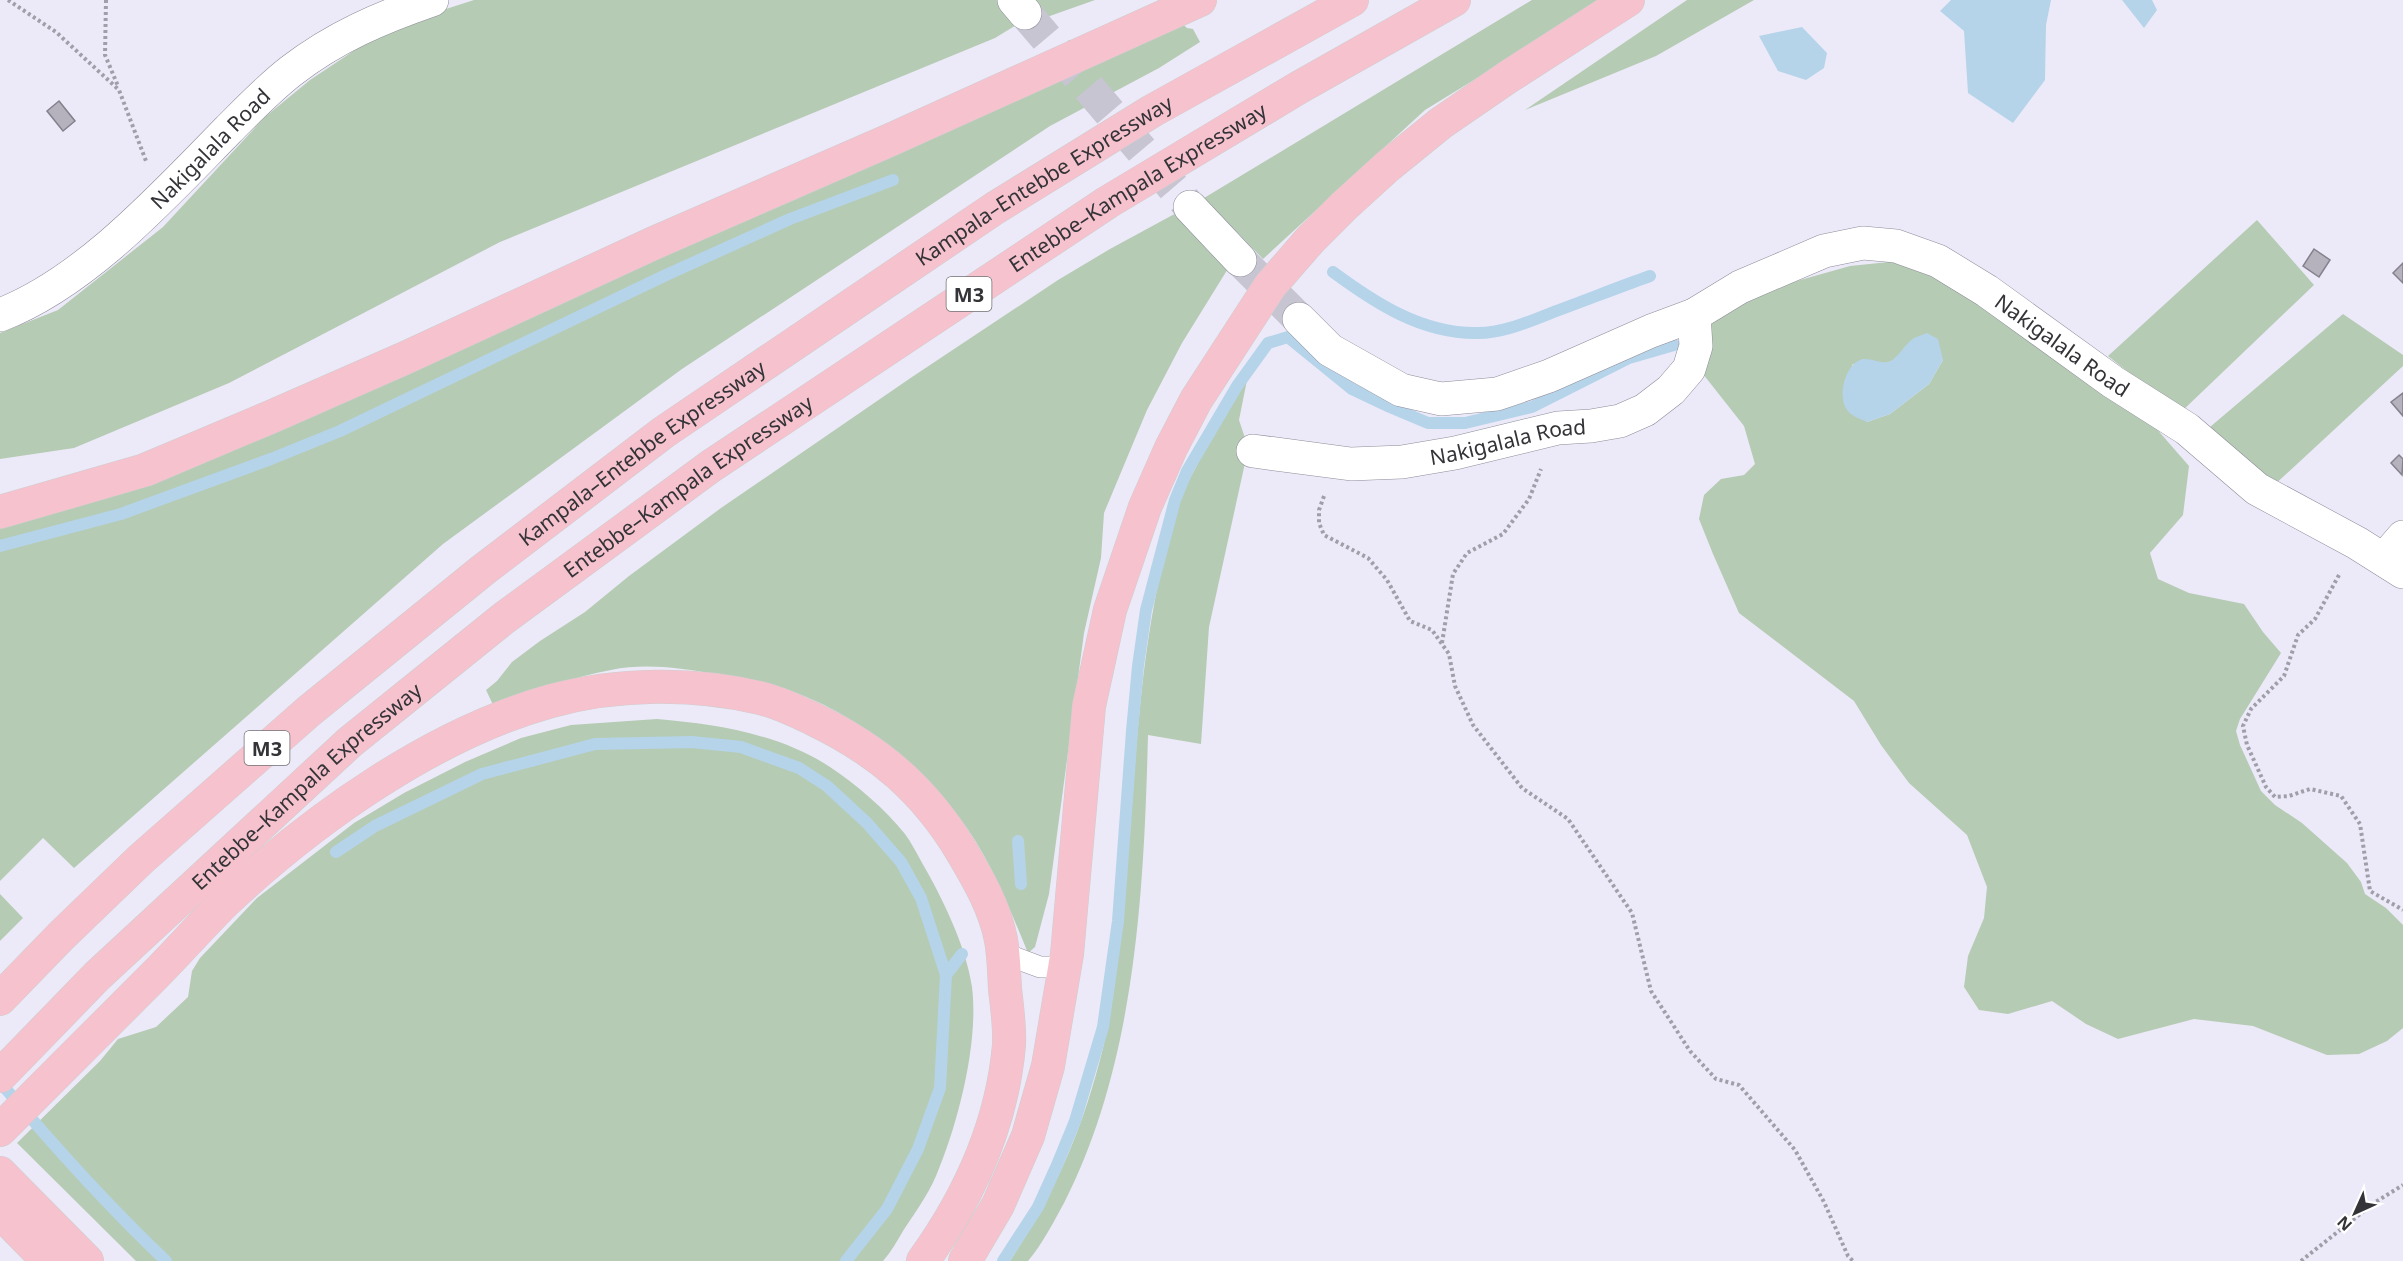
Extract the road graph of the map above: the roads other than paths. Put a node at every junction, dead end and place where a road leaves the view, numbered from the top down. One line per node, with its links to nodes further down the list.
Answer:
1 (432, 0): 8 (street, Nakigalala Road)
2 (1200, 0): 12 (highway)
3 (1352, 0): 16 (highway, Kampala–Entebbe Expressway / M3)
4 (1454, 0): 17 (highway, Entebbe–Kampala Expressway / M3)
5 (1628, 0): 15 (highway)
6 (1190, 207): 7 (street)
7 (1240, 260)
8 (0, 315)
9 (1694, 315): 10 (street, Nakigalala Road); 11 (street, Nakigalala Road); 13 (street, Nakigalala Road)
10 (1299, 320)
11 (1253, 451)
12 (0, 512)
13 (2387, 553)
14 (1003, 953): 15 (lane); 18 (highway); 23 (highway)
15 (1065, 968): 24 (highway)
16 (0, 999)
17 (0, 1076)
18 (0, 1130)
19 (0, 1173): 22 (highway)
20 (0, 1212): 21 (highway)
21 (48, 1261)
22 (87, 1261)
23 (923, 1261)
24 (965, 1261)

